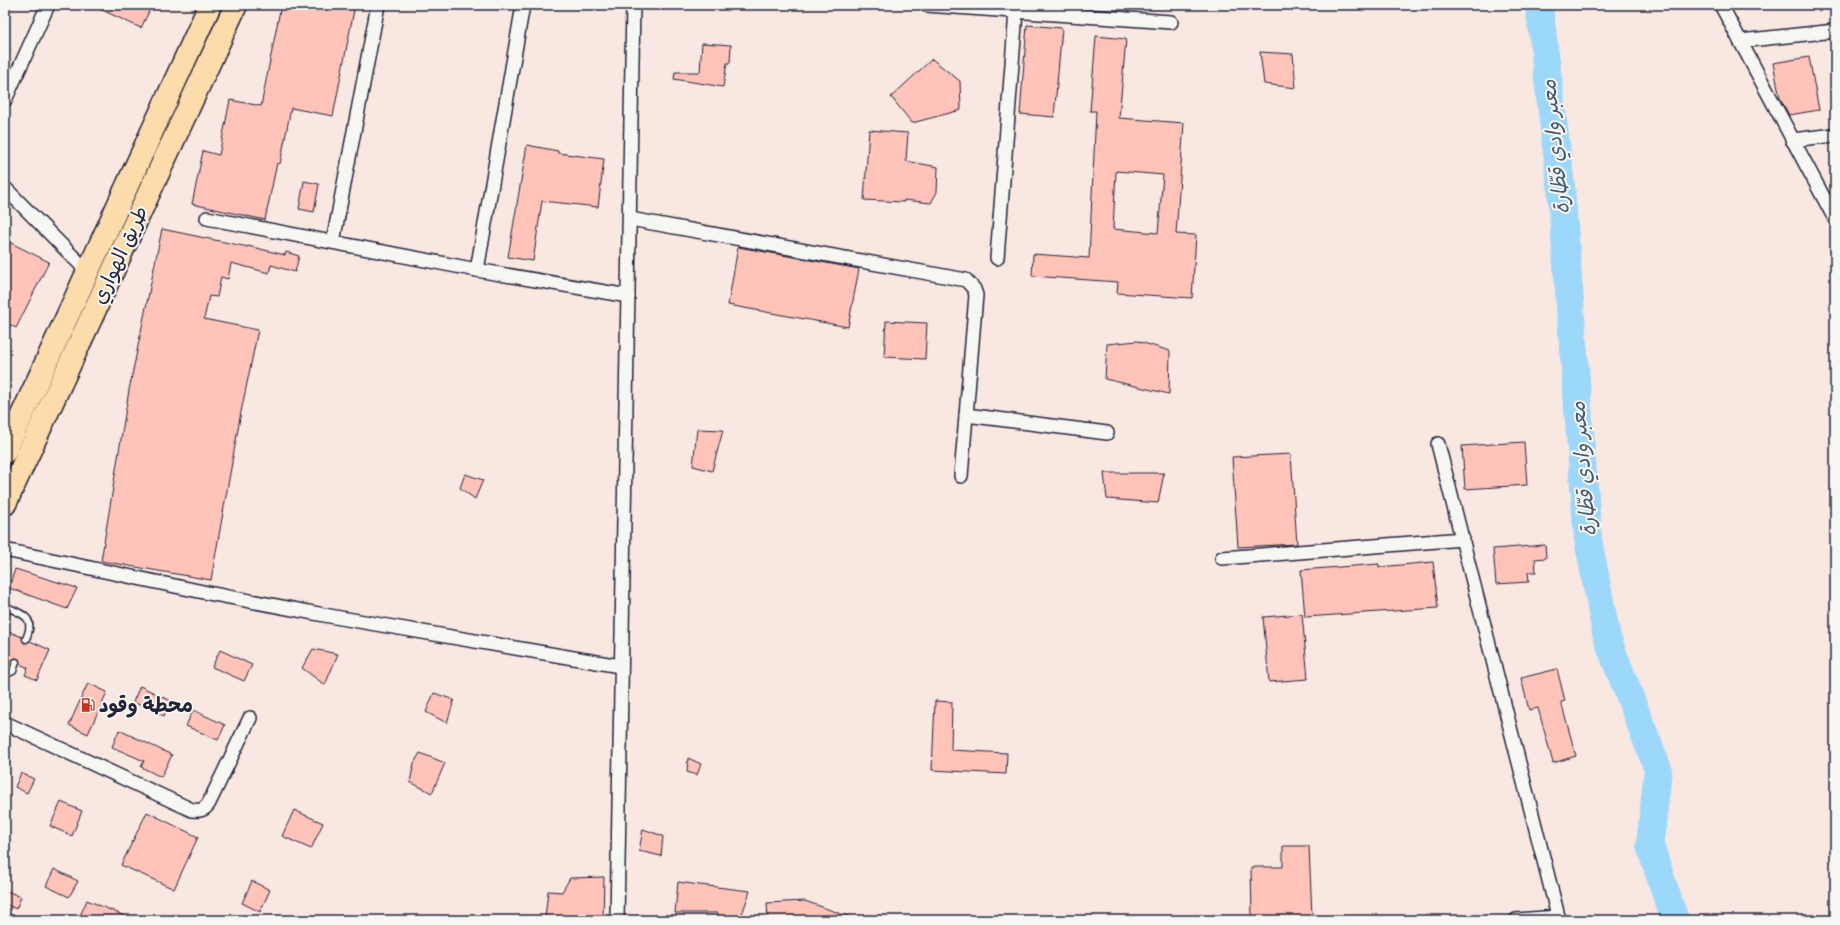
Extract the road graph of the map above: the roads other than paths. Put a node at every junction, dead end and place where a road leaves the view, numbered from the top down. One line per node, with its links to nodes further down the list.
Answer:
1 (48, 5): 13 (street)
2 (210, 5): 23 (highway, طريق الهواري)
3 (236, 5): 30 (highway, طريق الهواري)
4 (378, 5): 20 (street)
5 (523, 5): 22 (street)
6 (633, 5): 18 (street)
7 (926, 5): 9 (street)
8 (1721, 5): 12 (street)
9 (1016, 12): 10 (street); 21 (street)
10 (1171, 22)
11 (1835, 31): 12 (street)
12 (1740, 41): 15 (street)
13 (5, 100)
14 (1835, 135): 15 (street)
15 (1792, 140): 19 (street)
16 (5, 188): 23 (street)
17 (207, 218): 20 (street)
18 (630, 219): 24 (street); 25 (street)
19 (1835, 219)
20 (332, 242): 22 (street)
21 (996, 258)
22 (477, 270): 24 (street)
23 (88, 272): 28 (highway, طريق الهواري)
24 (628, 296): 38 (street)
25 (966, 415): 26 (street); 29 (street)
26 (1107, 432)
27 (1438, 444): 31 (street)
28 (5, 452)
29 (961, 476)
30 (5, 504)
31 (1463, 539): 33 (street); 42 (street)
32 (5, 550): 38 (street)
33 (1222, 558)
34 (7, 607): 35 (lane); 36 (lane)
35 (5, 615)
36 (26, 639)
37 (16, 662): 39 (lane)
38 (620, 666): 43 (street)
39 (5, 675)
40 (250, 718): 41 (street)
41 (5, 722)
42 (1558, 918): 44 (street)
43 (617, 920)
44 (1516, 920)

